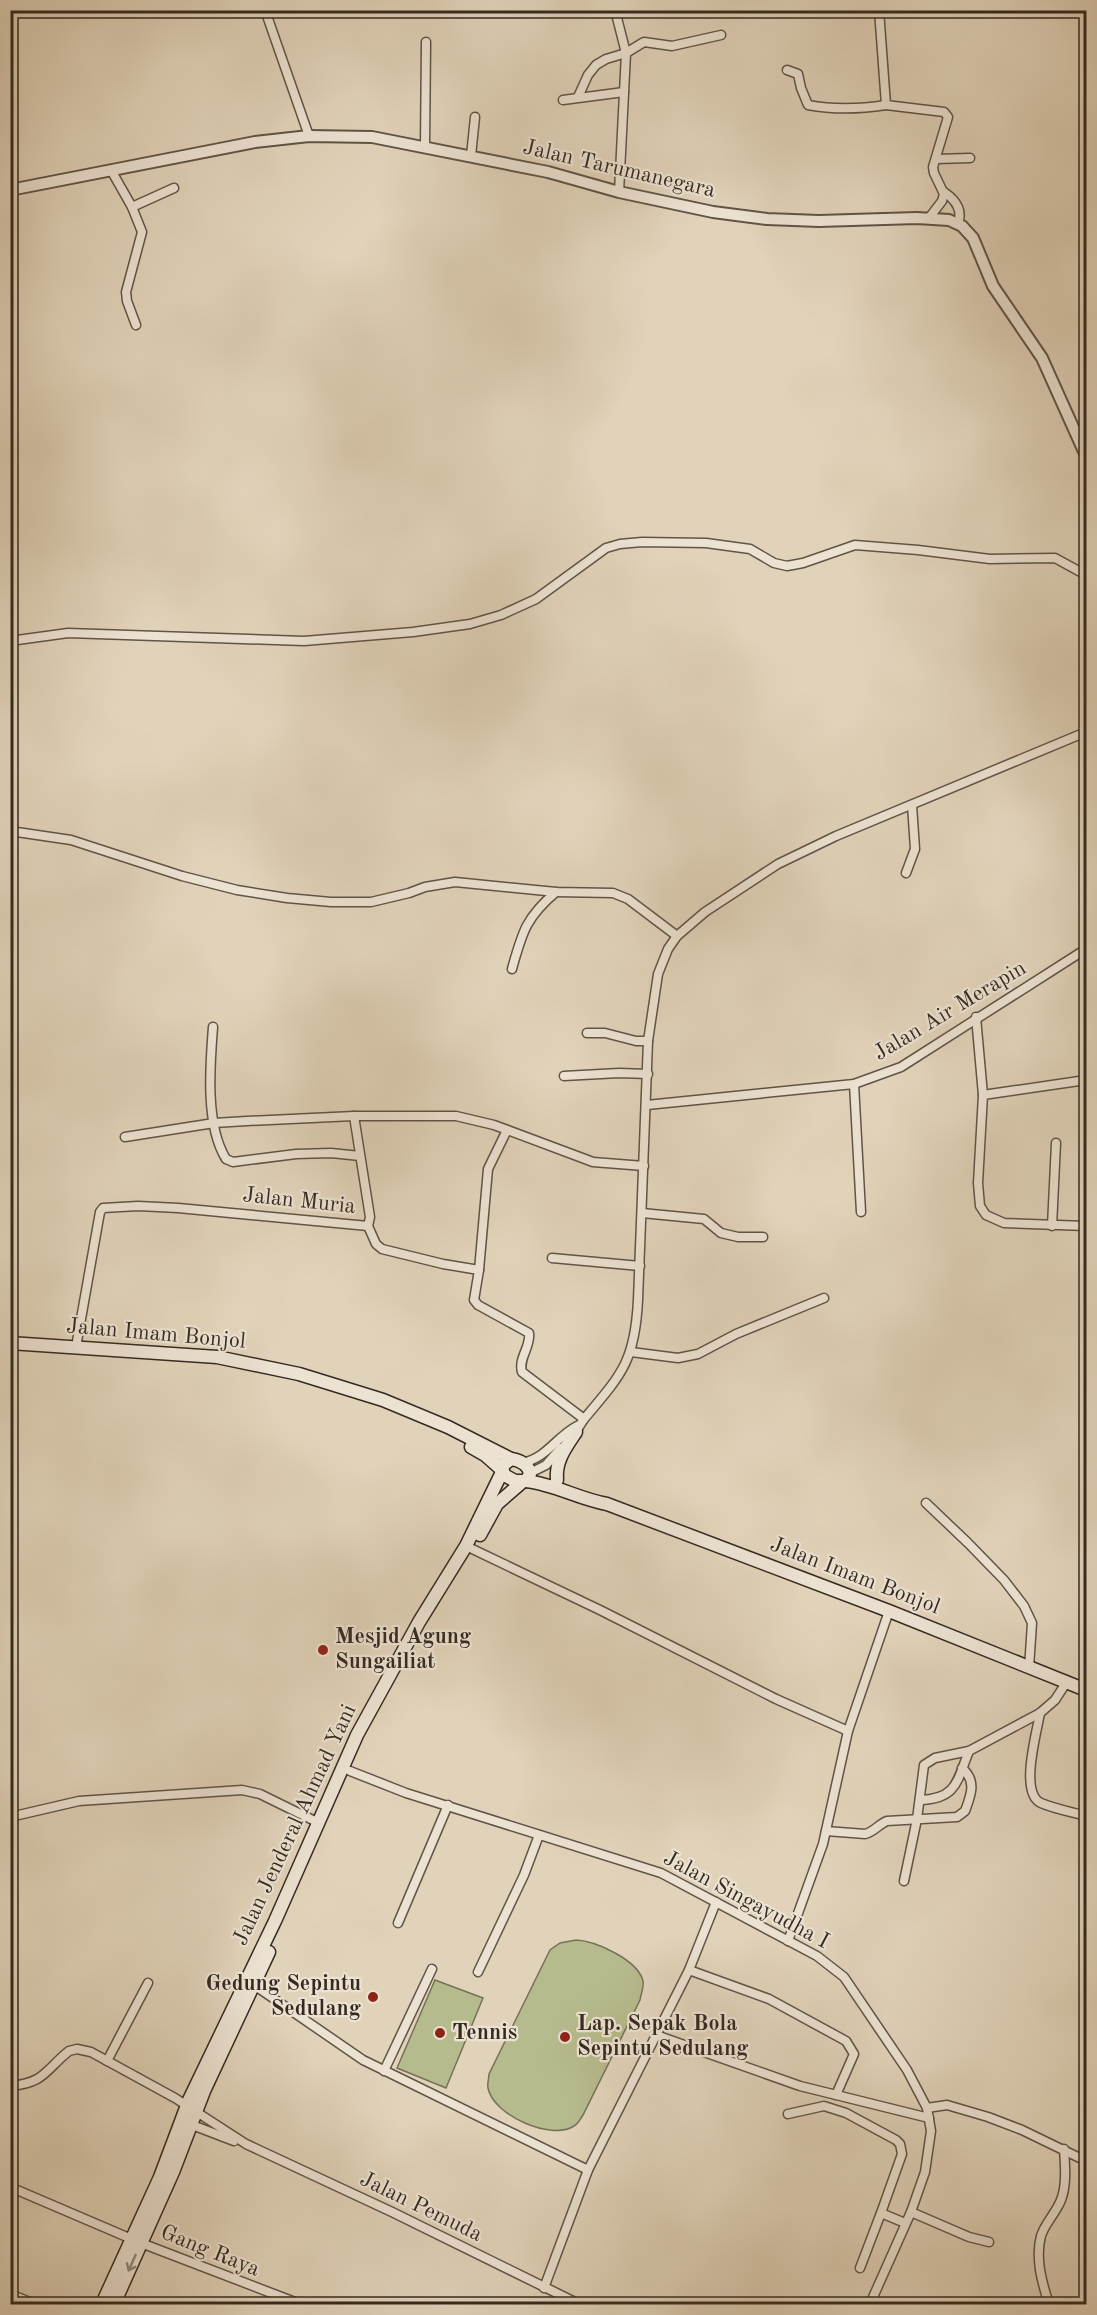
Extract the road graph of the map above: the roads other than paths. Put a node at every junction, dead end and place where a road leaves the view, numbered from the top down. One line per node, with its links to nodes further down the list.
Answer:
1 (265, 10): 13 (street)
2 (615, 10): 6 (street)
3 (879, 10): 11 (street)
4 (721, 35): 6 (street)
5 (426, 42): 14 (street)
6 (626, 53): 8 (street); 9 (street)
7 (787, 70): 11 (street)
8 (624, 92): 9 (street); 21 (street)
9 (578, 97): 10 (street)
10 (563, 100)
11 (886, 105): 17 (street)
12 (475, 117): 15 (street)
13 (309, 136): 14 (street, Jalan Tarumanegara); 18 (street, Jalan Tarumanegara)
14 (425, 146): 15 (street, Jalan Tarumanegara)
15 (471, 156): 21 (street, Jalan Tarumanegara)
16 (970, 158): 17 (street)
17 (936, 159): 22 (street)
18 (111, 170): 20 (street, Jalan Tarumanegara); 23 (street)
19 (174, 188): 23 (street)
20 (10, 190)
21 (619, 192): 24 (street, Jalan Tarumanegara)
22 (944, 192): 24 (street); 25 (street)
23 (132, 207): 26 (street)
24 (929, 218): 25 (street, Jalan Tarumanegara)
25 (958, 224): 27 (street)
26 (136, 325)
27 (1086, 456)
28 (1086, 575): 29 (street)
29 (10, 640)
30 (1086, 732): 31 (street)
31 (912, 805): 33 (street); 35 (street)
32 (10, 831): 34 (street)
33 (906, 873)
34 (556, 892): 35 (street); 37 (street)
35 (677, 936): 41 (street)
36 (1086, 949): 38 (street, Jalan Air Merapin)
37 (512, 969)
38 (976, 1017): 45 (street, Jalan Air Merapin); 46 (street)
39 (213, 1027): 49 (street)
40 (587, 1033): 41 (street)
41 (648, 1041): 42 (street)
42 (648, 1074): 43 (street); 47 (street)
43 (564, 1076)
44 (1086, 1080): 46 (street)
45 (854, 1084): 47 (street, Jalan Air Merapin); 55 (street)
46 (983, 1095): 58 (street)
47 (647, 1105): 54 (street)
48 (354, 1116): 49 (street); 50 (street); 53 (street, Jalan Muria)
49 (214, 1123): 51 (street); 53 (street)
50 (507, 1130): 54 (street); 63 (street)
51 (125, 1137)
52 (1056, 1143): 58 (street)
53 (360, 1156): 57 (street, Jalan Muria)
54 (644, 1167): 56 (street)
55 (861, 1212)
56 (642, 1213): 60 (street); 62 (street)
57 (368, 1226): 63 (street); 66 (street, Jalan Muria)
58 (1052, 1226): 59 (street)
59 (1086, 1226)
60 (763, 1237)
61 (552, 1258): 62 (street)
62 (640, 1266): 67 (street)
63 (479, 1270): 69 (street)
64 (824, 1298): 67 (street)
65 (10, 1343): 66 (main road, Jalan Imam Bonjol)
66 (76, 1347): 68 (main road, Jalan Imam Bonjol)
67 (631, 1352): 69 (street)
68 (433, 1421): 70 (main road, Jalan Imam Bonjol); 71 (main road, Jalan Imam Bonjol)
69 (580, 1425): 70 (street); 72 (street); 73 (main road)
70 (517, 1461): 71 (main road, Jalan Jenderal Ahmad Yani); 72 (main road)
71 (502, 1471): 72 (main road, Jalan Imam Bonjol); 76 (main road, Jalan Jenderal Ahmad Yani)
72 (527, 1478): 73 (main road, Jalan Imam Bonjol); 75 (main road, Jalan Imam Bonjol); 76 (main road, Jalan Jenderal Ahmad Yani)
73 (557, 1480): 75 (main road, Jalan Imam Bonjol)
74 (926, 1503): 78 (street)
75 (607, 1504): 77 (main road, Jalan Imam Bonjol)
76 (469, 1547): 82 (street); 85 (main road, Jalan Jenderal Ahmad Yani); 91 (main road, Jalan Jenderal Ahmad Yani)
77 (889, 1611): 78 (main road, Jalan Imam Bonjol); 82 (street)
78 (1029, 1668): 79 (main road, Jalan Imam Bonjol)
79 (1066, 1683): 80 (main road, Jalan Imam Bonjol); 81 (street)
80 (1086, 1690)
81 (1040, 1713): 83 (street); 88 (street)
82 (848, 1731): 92 (street)
83 (969, 1751): 84 (street); 86 (street)
84 (962, 1768): 86 (street); 90 (street)
85 (351, 1771): 87 (street, Jalan Singayudha I); 102 (main road, Jalan Jenderal Ahmad Yani)
86 (920, 1800): 90 (street)
87 (448, 1805): 93 (street, Jalan Singayudha I); 96 (street)
88 (1086, 1816)
89 (10, 1817): 91 (street)
90 (917, 1819): 92 (street); 94 (street)
91 (319, 1823): 108 (main road, Jalan Jenderal Ahmad Yani)
92 (826, 1832): 97 (street)
93 (539, 1835): 95 (street, Jalan Singayudha I); 100 (street)
94 (904, 1881)
95 (716, 1902): 97 (street, Jalan Singayudha I); 99 (street)
96 (398, 1923)
97 (789, 1941): 109 (street, Jalan Singayudha I)
98 (432, 1969): 105 (street)
99 (689, 1970): 103 (street); 107 (street)
100 (478, 1972)
101 (148, 1983): 104 (street)
102 (254, 1985): 105 (street); 108 (main road, Jalan Jenderal Ahmad Yani)
103 (656, 2036): 107 (street); 116 (street)
104 (107, 2061): 106 (street, Jalan Pemuda); 108 (street, Jalan Pemuda)
105 (384, 2071): 116 (street)
106 (10, 2086)
107 (836, 2095): 111 (street)
108 (192, 2109): 112 (main road, Jalan Jenderal Ahmad Yani); 113 (street, Jalan Pemuda)
109 (927, 2109): 111 (street, Jalan Singayudha I); 114 (street)
110 (788, 2114): 119 (street)
111 (929, 2118): 118 (street, Jalan Singayudha I)
112 (187, 2122): 113 (street, Jalan Pemuda); 121 (main road, Jalan Jenderal Ahmad Yani)
113 (246, 2144): 124 (street, Jalan Pemuda)
114 (1064, 2149): 115 (street); 132 (street)
115 (1086, 2161)
116 (588, 2170): 124 (street)
117 (10, 2187): 121 (street, Gang Raya)
118 (911, 2212): 120 (street, Jalan Singayudha I); 122 (street)
119 (881, 2213): 120 (street); 123 (street)
120 (905, 2223): 131 (street, Jalan Singayudha I)
121 (136, 2241): 127 (main road, Jalan Jenderal Ahmad Yani); 128 (main road, Jalan Jenderal Ahmad Yani, one-way to 128); 129 (street, Gang Raya)
122 (989, 2242)
123 (860, 2268)
124 (544, 2288): 130 (street, Jalan Pemuda)
125 (10, 2294): 126 (street)
126 (35, 2304)
127 (102, 2304)
128 (114, 2304)
129 (300, 2304)
130 (579, 2304)
131 (870, 2304)
132 (1048, 2304)

